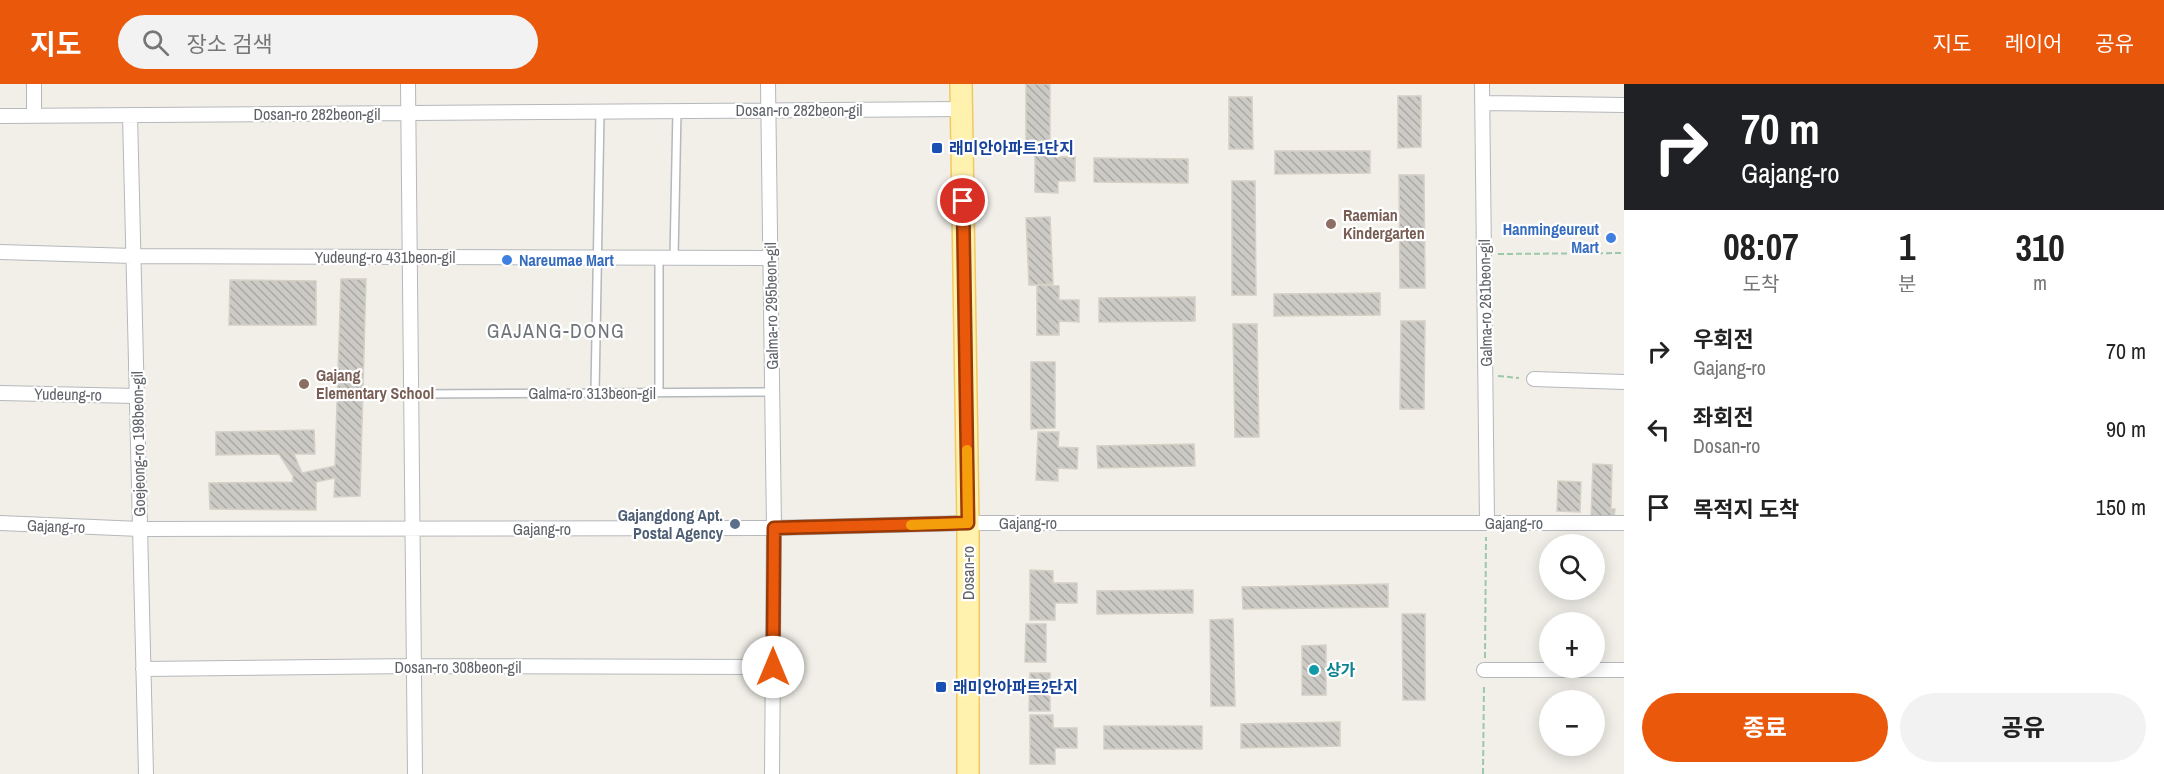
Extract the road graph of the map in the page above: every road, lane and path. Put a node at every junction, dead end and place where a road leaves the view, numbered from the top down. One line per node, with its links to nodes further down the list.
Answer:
1 (34, 84): 15 (street)
2 (408, 84): 12 (street)
3 (768, 84): 9 (street, Galma-ro 295beon-gil)
4 (961, 84): 8 (main road, Dosan-ro)
5 (1482, 84): 6 (street, Galma-ro 261beon-gil)
6 (1482, 103): 7 (street); 18 (street, Galma-ro 261beon-gil)
7 (1624, 105)
8 (962, 109): 9 (street, Dosan-ro 282beon-gil); 36 (main road, Dosan-ro)
9 (769, 110): 10 (street, Dosan-ro 282beon-gil); 24 (street, Galma-ro 295beon-gil)
10 (677, 111): 11 (street, Dosan-ro 282beon-gil); 23 (lane)
11 (600, 112): 12 (street, Dosan-ro 282beon-gil); 21 (lane)
12 (409, 113): 13 (street, Dosan-ro 282beon-gil); 20 (street)
13 (130, 115): 15 (street, Dosan-ro 282beon-gil); 19 (street, Goejeong-ro 198beon-gil)
14 (0, 116): 15 (street, Dosan-ro 282beon-gil)
15 (34, 116)
16 (0, 252): 19 (street, Yudeung-ro 431beon-gil)
17 (1624, 253): 18 (path)
18 (1484, 254): 25 (street, Galma-ro 261beon-gil)
19 (133, 256): 20 (street, Yudeung-ro 431beon-gil); 33 (street, Goejeong-ro 198beon-gil)
20 (410, 257): 21 (street, Yudeung-ro 431beon-gil); 32 (street)
21 (597, 257): 22 (street, Yudeung-ro 431beon-gil); 30 (lane)
22 (659, 257): 23 (street, Yudeung-ro 431beon-gil); 31 (lane)
23 (674, 258): 24 (street, Yudeung-ro 431beon-gil)
24 (771, 258): 28 (street, Galma-ro 295beon-gil)
25 (1486, 375): 26 (path); 37 (street, Galma-ro 261beon-gil)
26 (1534, 379): 27 (street)
27 (1624, 382)
28 (772, 392): 31 (lane, Galma-ro 313beon-gil); 38 (street, Galma-ro 295beon-gil)
29 (0, 393): 33 (street, Yudeung-ro)
30 (595, 393): 31 (lane, Galma-ro 313beon-gil); 32 (lane, Galma-ro 313beon-gil)
31 (658, 393)
32 (412, 394): 40 (street)
33 (136, 396): 39 (street, Goejeong-ro 198beon-gil)
34 (1624, 522): 37 (street, Gajang-ro)
35 (0, 523): 39 (street, Gajang-ro)
36 (968, 523): 37 (street, Gajang-ro); 38 (street, Gajang-ro); 49 (main road, Dosan-ro)
37 (1487, 523): 44 (path)
38 (774, 528): 40 (street, Gajang-ro); 42 (street, Galma-ro 295beon-gil)
39 (140, 529): 40 (street, Gajang-ro); 43 (street, Goejeong-ro 198beon-gil)
40 (414, 529): 41 (street)
41 (415, 666): 42 (street, Dosan-ro 308beon-gil); 43 (street, Dosan-ro 308beon-gil); 47 (street)
42 (773, 667): 48 (street, Galma-ro 295beon-gil)
43 (144, 669): 46 (street, Goejeong-ro 198beon-gil)
44 (1484, 670): 45 (street); 50 (path)
45 (1624, 670)
46 (146, 774)
47 (415, 774)
48 (772, 774)
49 (968, 774)
50 (1483, 774)

